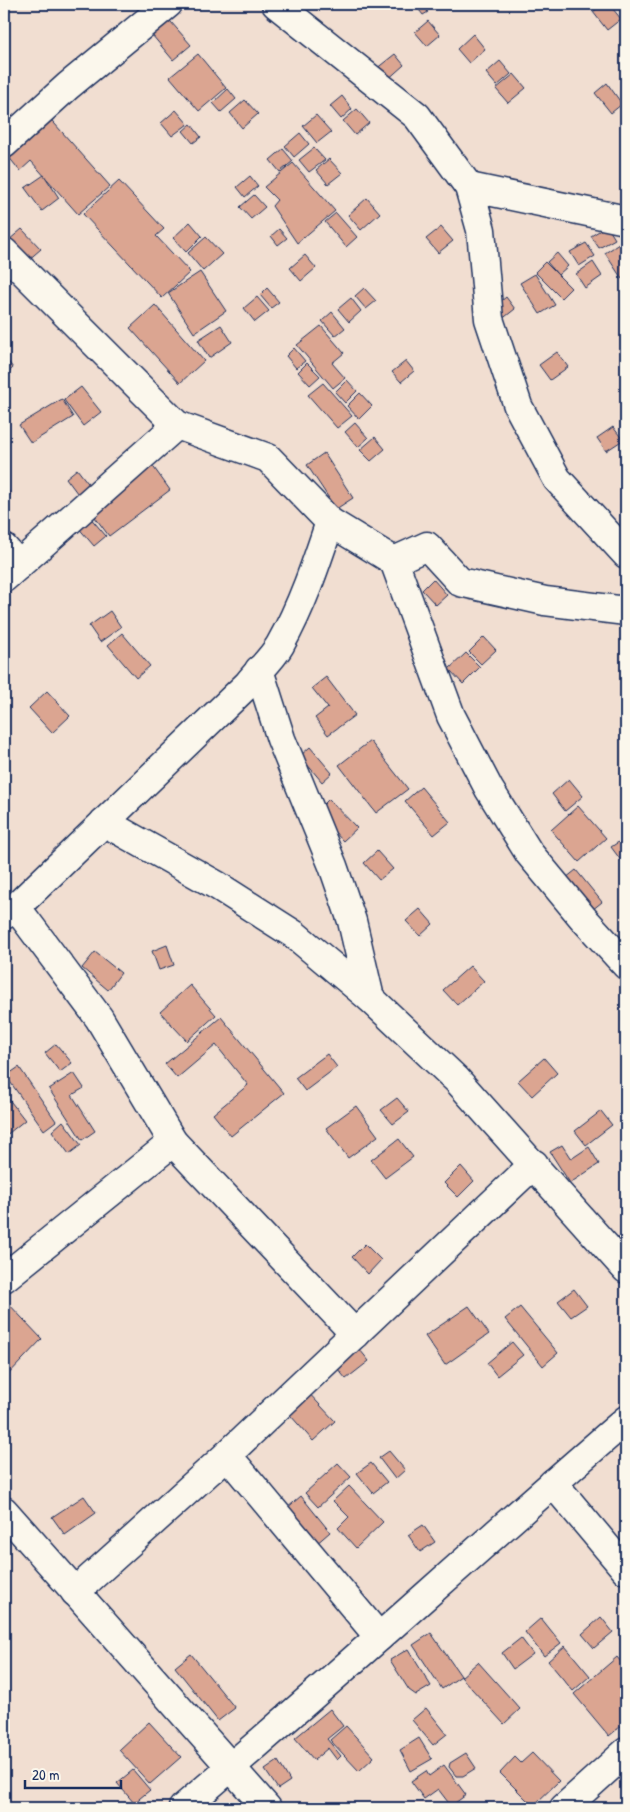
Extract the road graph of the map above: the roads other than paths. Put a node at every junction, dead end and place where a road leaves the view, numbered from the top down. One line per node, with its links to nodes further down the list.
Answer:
1 (168, 4): 3 (street)
2 (276, 4): 4 (street)
3 (4, 144)
4 (469, 187): 5 (street); 9 (street)
5 (626, 220)
6 (4, 252): 7 (street)
7 (177, 425): 8 (street); 11 (street)
8 (330, 522): 10 (street); 13 (street)
9 (626, 554)
10 (394, 561): 12 (street); 16 (street)
11 (9, 564)
12 (626, 611)
13 (259, 670): 14 (street); 17 (street)
14 (104, 822): 15 (street); 17 (street)
15 (10, 911): 18 (street)
16 (626, 965)
17 (370, 998): 19 (street)
18 (172, 1142): 21 (street); 22 (street)
19 (534, 1164): 20 (street); 22 (street)
20 (626, 1269)
21 (4, 1278)
22 (355, 1334): 24 (street)
23 (626, 1420): 25 (street)
24 (227, 1455): 28 (street); 29 (street)
25 (553, 1483): 27 (street); 29 (street)
26 (4, 1511): 28 (street)
27 (626, 1570)
28 (75, 1592): 31 (street)
29 (379, 1637): 31 (street)
30 (626, 1752): 34 (street)
31 (231, 1767): 32 (street); 33 (street)
32 (183, 1808)
33 (267, 1808)
34 (564, 1808)

